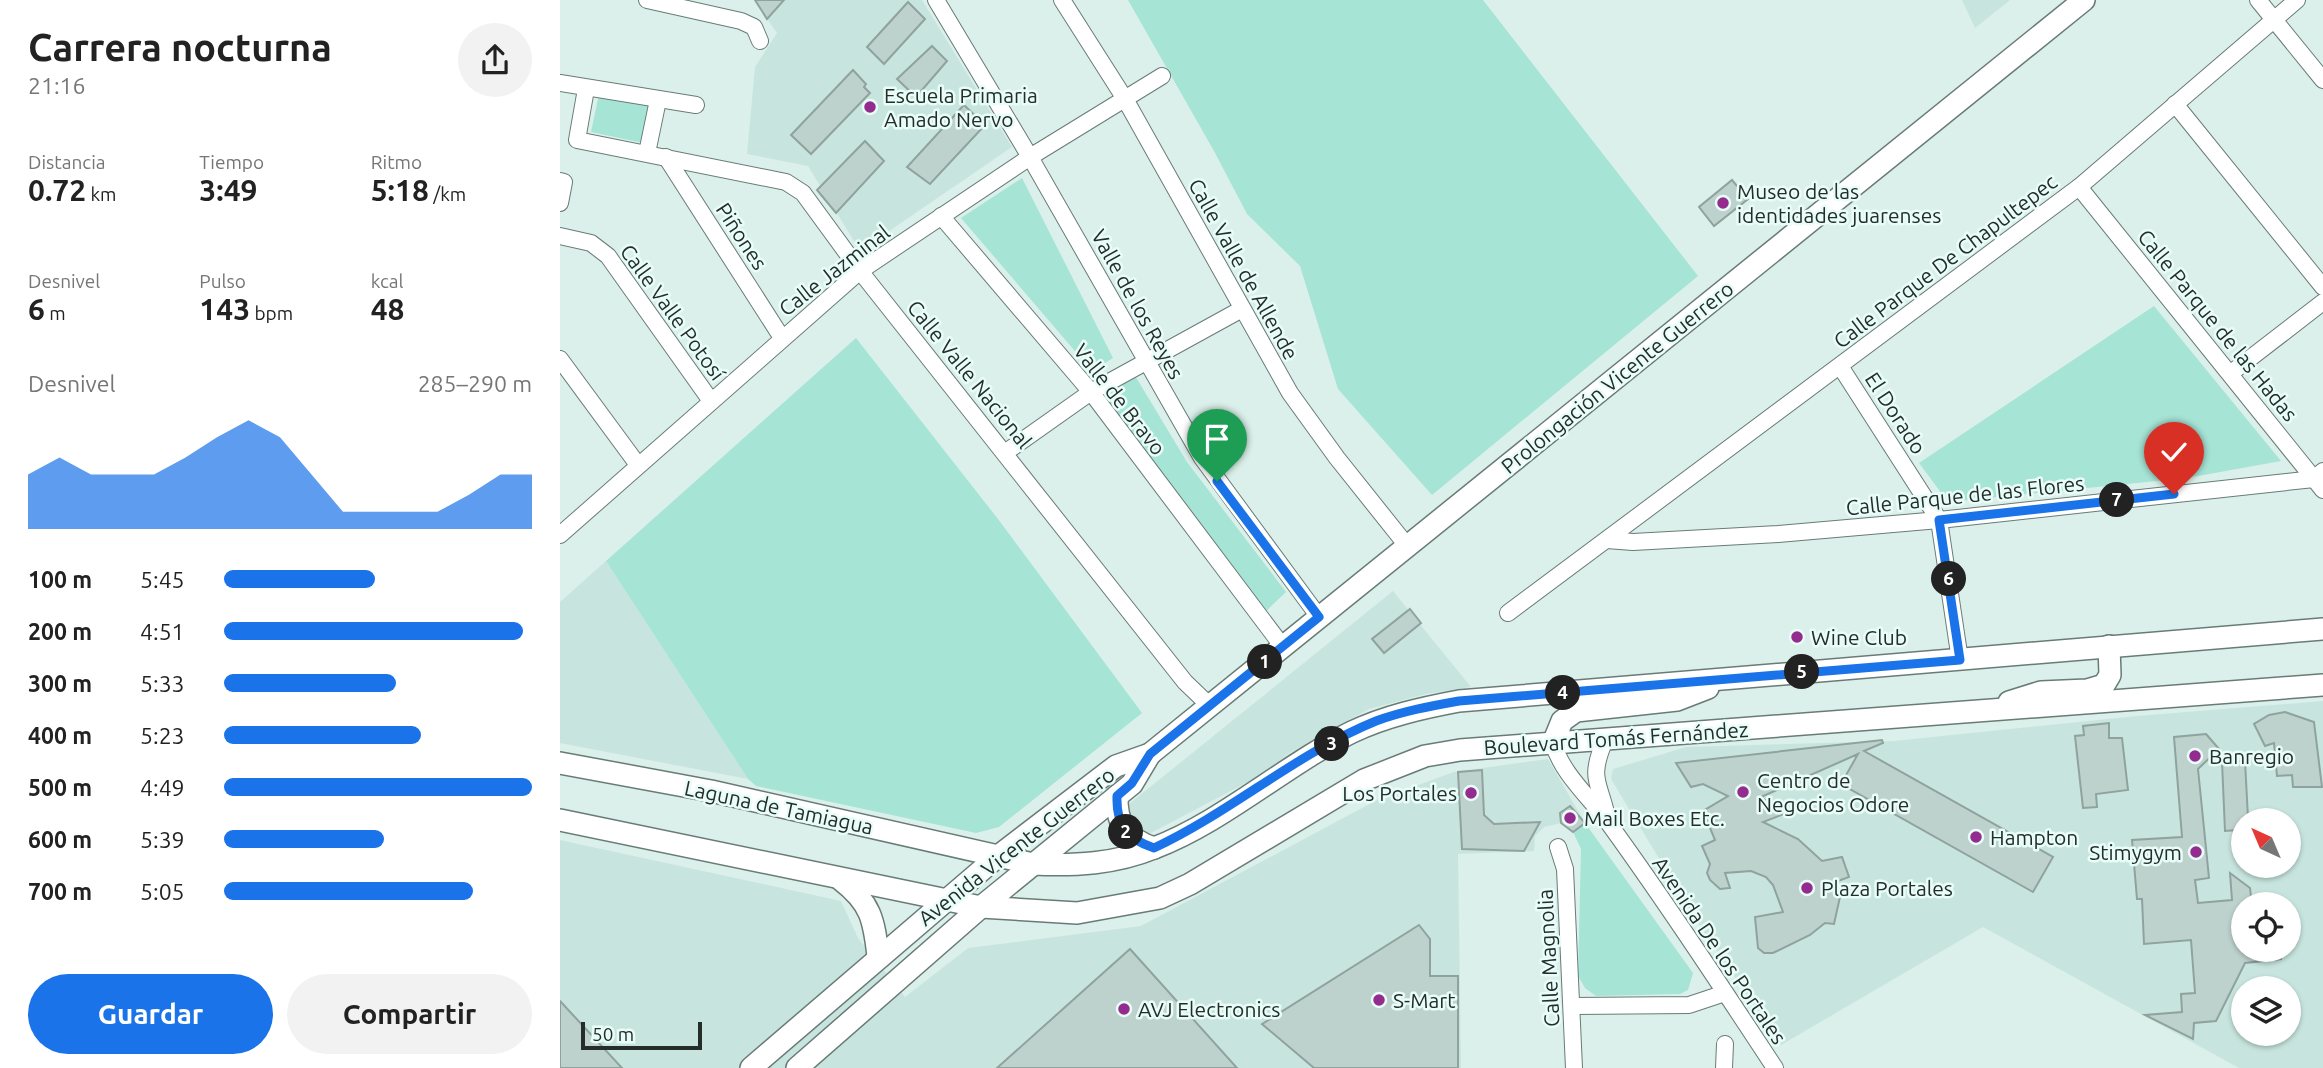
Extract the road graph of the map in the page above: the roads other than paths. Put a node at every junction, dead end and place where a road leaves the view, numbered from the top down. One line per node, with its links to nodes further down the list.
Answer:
1 (647, 0): 8 (street)
2 (936, 0): 19 (street, Valle de los Reyes)
3 (1062, 0): 13 (street, Calle Valle de Allende)
4 (2084, 0): 42 (main road, Prolongación Vicente Guerrero)
5 (2258, 0): 7 (street)
6 (2297, 0): 7 (street, Calle Parque De Chapultepec)
7 (2274, 20): 10 (street); 15 (street, Calle Parque De Chapultepec)
8 (760, 41)
9 (1162, 76): 13 (street, Calle Jazminal)
10 (2323, 80)
11 (560, 83): 12 (street)
12 (586, 89): 14 (street); 17 (street, Calle Valle Nacional)
13 (1125, 99): 19 (street, Calle Jazminal); 28 (street, Calle Valle de Allende)
14 (658, 100): 16 (street); 17 (street)
15 (2175, 104): 21 (street, Calle Parque De Chapultepec); 26 (street)
16 (696, 105)
17 (647, 153): 18 (street, Calle Valle Nacional)
18 (666, 157): 25 (street, Calle Valle Nacional); 29 (street, Piñones)
19 (1030, 157): 23 (street, Calle Jazminal); 31 (street, Valle de los Reyes)
20 (562, 182): 22 (street)
21 (2079, 187): 32 (street, Calle Parque De Chapultepec); 33 (street, Calle Parque de las Hadas)
22 (560, 203)
23 (941, 216): 25 (street, Calle Jazminal); 34 (street, Valle de Bravo)
24 (560, 236): 35 (street, Calle Valle Potosí)
25 (860, 271): 29 (street, Calle Jazminal); 36 (street, Calle Valle Nacional)
26 (2323, 287)
27 (2323, 302): 33 (street)
28 (1241, 309): 31 (street); 42 (street, Calle Valle de Allende)
29 (782, 338): 35 (street, Calle Jazminal)
30 (560, 359): 37 (street)
31 (1145, 361): 34 (street); 44 (street, Valle de los Reyes)
32 (1840, 366): 39 (street, El Dorado); 41 (street, Calle Parque De Chapultepec)
33 (2231, 373): 38 (street, Calle Parque de las Hadas)
34 (1091, 392): 36 (street); 47 (street, Valle de Bravo)
35 (711, 401): 37 (street, Calle Jazminal)
36 (1006, 452): 51 (street, Calle Valle Nacional)
37 (638, 465): 40 (street, Calle Jazminal)
38 (2320, 480): 39 (street, Calle Parque de las Flores)
39 (1939, 520): 41 (street, Calle Parque de las Flores); 48 (street)
40 (561, 530)
41 (1607, 541): 43 (street, Calle Parque De Chapultepec)
42 (1408, 547): 44 (main road, Prolongación Vicente Guerrero)
43 (1508, 613)
44 (1319, 617): 47 (main road, Prolongación Vicente Guerrero)
45 (2323, 629): 46 (main road)
46 (2109, 646): 48 (main road); 52 (main road)
47 (1283, 647): 51 (main road, Prolongación Vicente Guerrero)
48 (1960, 660): 49 (main road)
49 (1722, 680): 54 (main road); 61 (main road)
50 (2323, 685): 52 (main road, Boulevard Tomás Fernández)
51 (1210, 706): 55 (main road, Prolongación Vicente Guerrero)
52 (1996, 710): 53 (main road, Boulevard Tomás Fernández)
53 (1605, 740): 54 (main road, Boulevard Tomás Fernández); 59 (street, Avenida De los Portales)
54 (1553, 743): 59 (street, Avenida De los Portales); 66 (main road, Boulevard Tomás Fernández)
55 (1150, 754): 57 (main road, Avenida Vicente Guerrero); 62 (main road, Avenida Vicente Guerrero)
56 (560, 763): 62 (main road, Laguna de Tamiagua)
57 (1117, 796): 61 (main road); 63 (main road, Avenida Vicente Guerrero)
58 (560, 820): 64 (main road)
59 (1608, 822): 68 (street, Avenida De los Portales)
60 (1558, 847): 69 (street, Calle Magnolia)
61 (1154, 848): 63 (main road)
62 (997, 856): 63 (main road); 65 (main road, Avenida Vicente Guerrero)
63 (1033, 864): 66 (main road, Avenida Vicente Guerrero)
64 (839, 879): 65 (main road); 67 (main road)
65 (946, 900): 66 (main road, Boulevard Tomás Fernández); 67 (main road, Avenida Vicente Guerrero)
66 (981, 907): 72 (main road, Avenida Vicente Guerrero)
67 (878, 956): 71 (main road, Avenida Vicente Guerrero)
68 (1725, 993): 69 (street); 75 (street, Avenida De los Portales)
69 (1573, 1006): 73 (street, Calle Magnolia)
70 (1725, 1044): 74 (street)
71 (751, 1068)
72 (797, 1068)
73 (1574, 1068)
74 (1724, 1068)
75 (1775, 1068)

